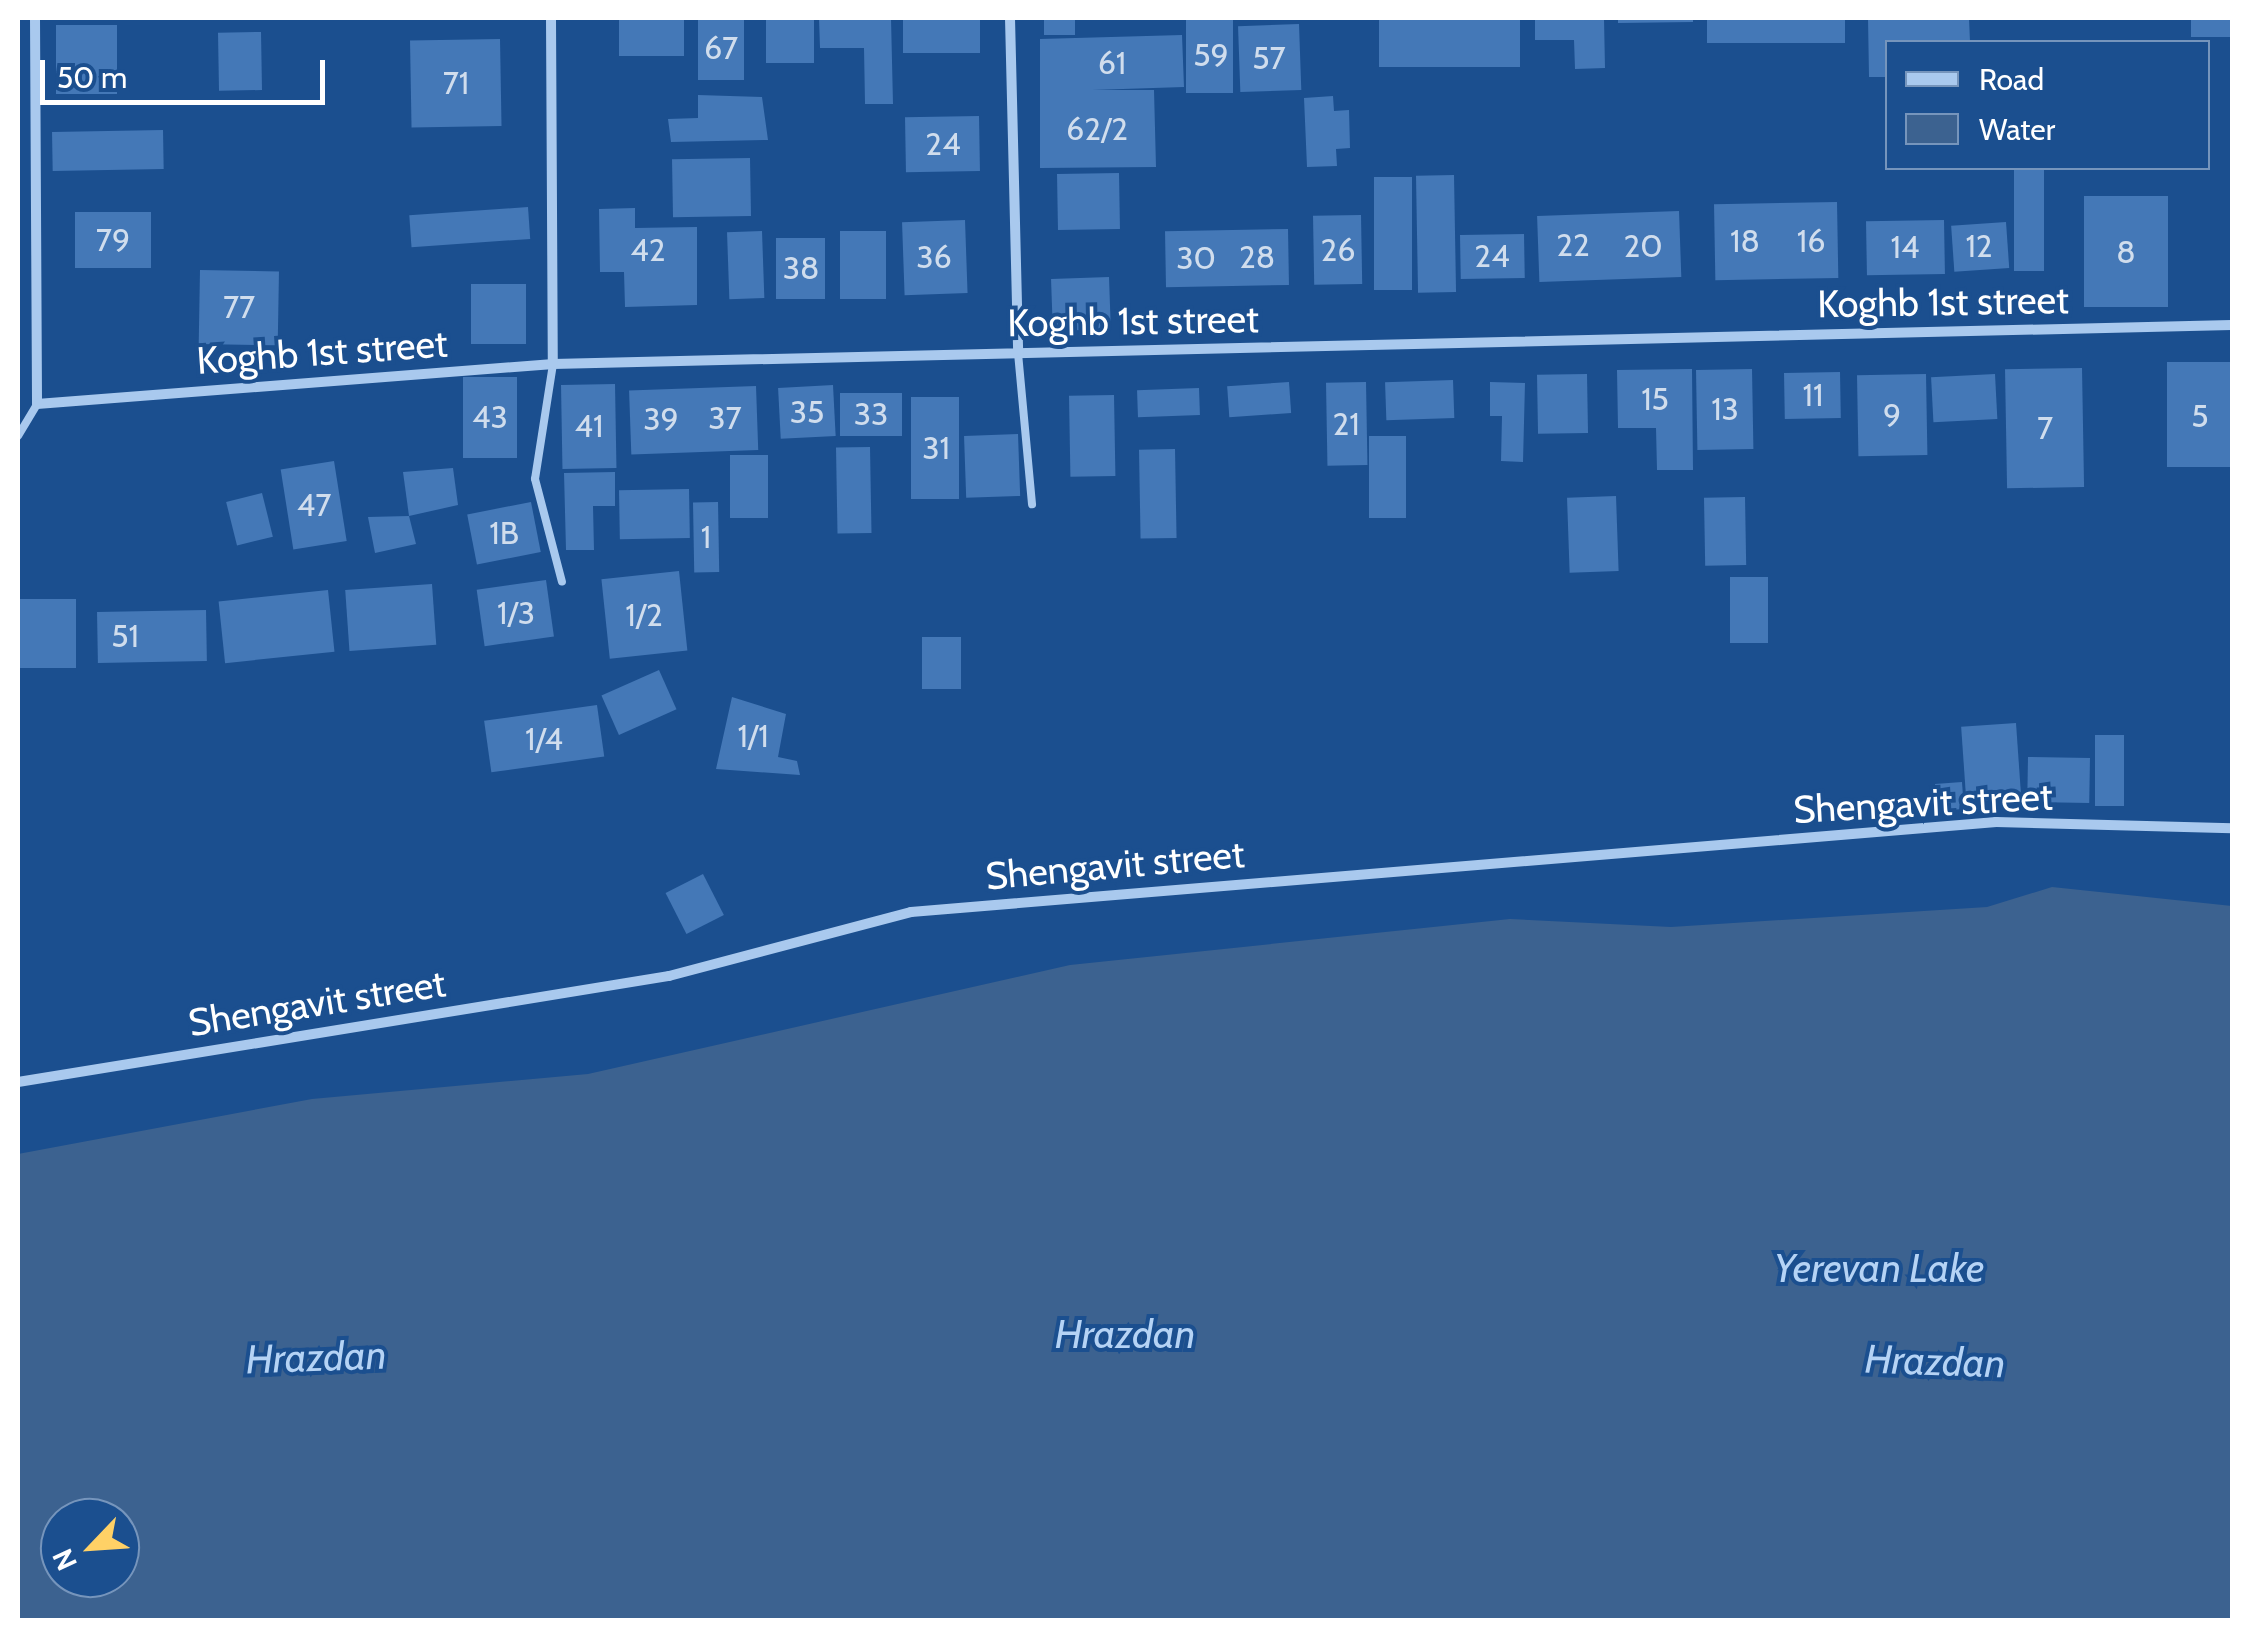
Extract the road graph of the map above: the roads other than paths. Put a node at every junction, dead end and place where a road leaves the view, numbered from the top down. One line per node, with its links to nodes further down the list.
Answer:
1 (35, 18): 7 (street)
2 (552, 18): 6 (street)
3 (1010, 18): 5 (street)
4 (2232, 325): 5 (street, Koghb 1st street)
5 (1018, 353): 6 (street, Koghb 1st street); 9 (lane)
6 (553, 364): 7 (street, Koghb 1st street); 10 (lane)
7 (36, 404): 8 (lane)
8 (18, 436)
9 (1032, 504)
10 (562, 582)
11 (2232, 828): 12 (street, Shengavit street)
12 (18, 1082)

